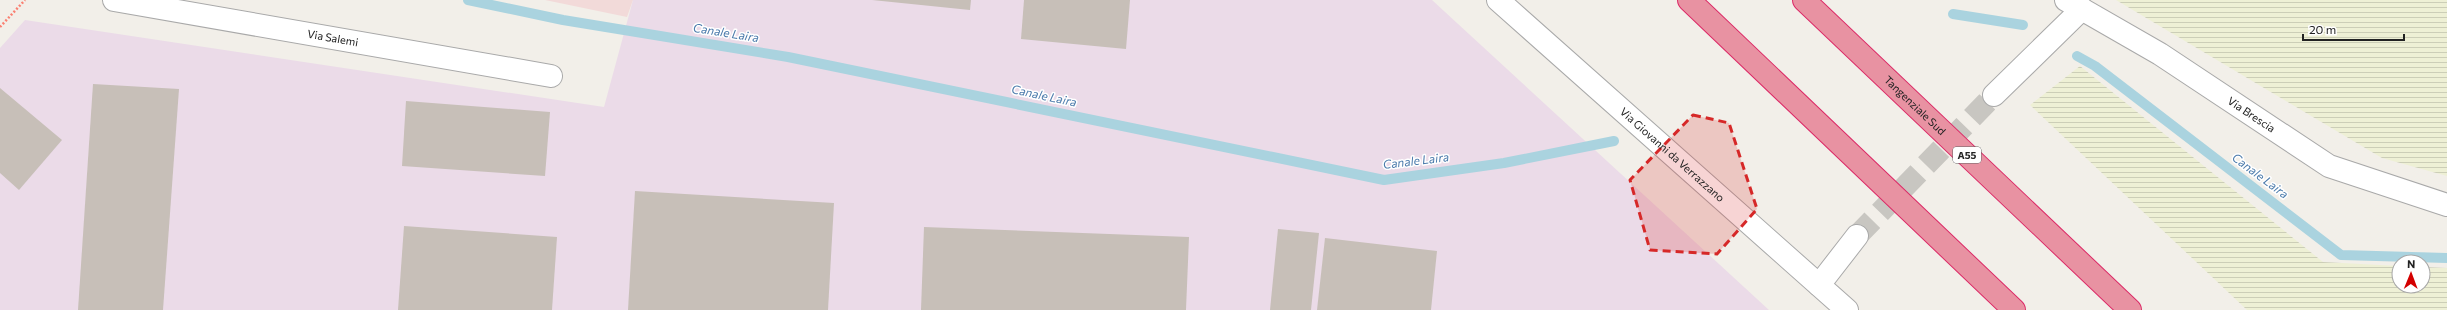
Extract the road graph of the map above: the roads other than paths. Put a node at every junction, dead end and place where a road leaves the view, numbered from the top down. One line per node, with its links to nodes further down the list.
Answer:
1 (114, 0): 6 (street, Via Salemi)
2 (1498, 0): 10 (street, Via Giovanni da Verrazzano)
3 (1689, 0): 12 (highway)
4 (1804, 0): 13 (highway, Tangenziale Sud / A55)
5 (2074, 5): 7 (street); 8 (street, Via Brescia)
6 (551, 76)
7 (1994, 94)
8 (2447, 205)
9 (1856, 236): 10 (street)
10 (1819, 285): 11 (street, Via Giovanni da Verrazzano)
11 (1847, 310)
12 (2014, 310)
13 (2130, 310)

